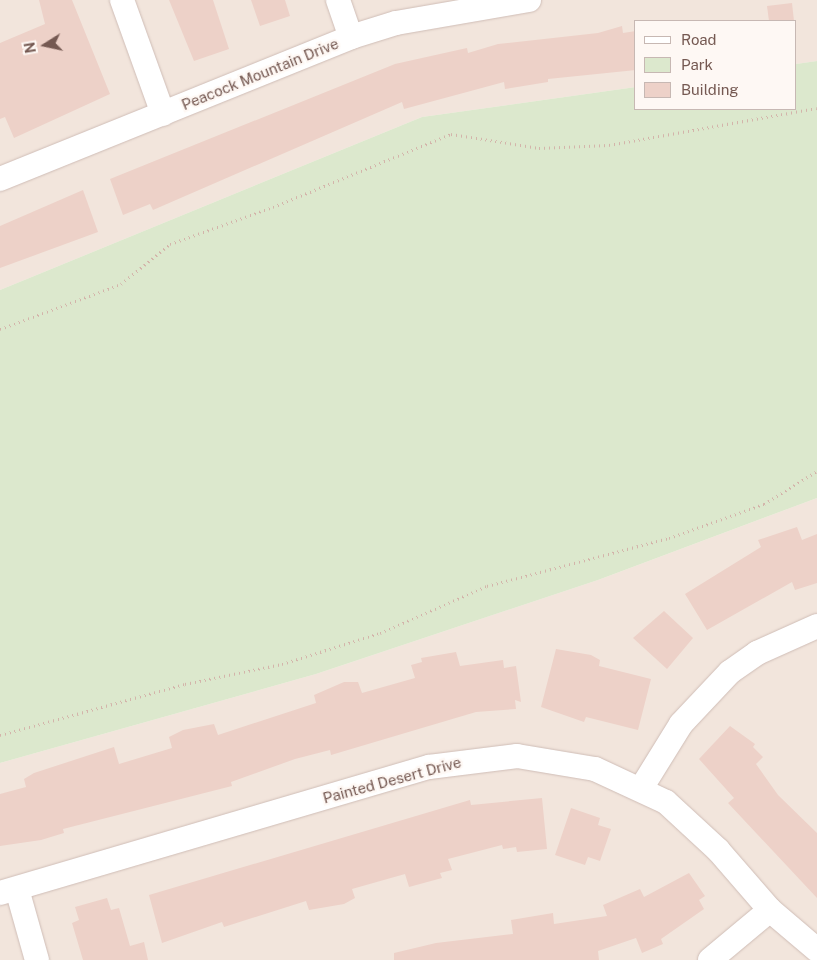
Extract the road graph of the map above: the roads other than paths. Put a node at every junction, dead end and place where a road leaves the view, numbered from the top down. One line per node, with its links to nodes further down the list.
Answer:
1 (122, 0): 5 (street)
2 (338, 0): 4 (street)
3 (529, 0): 4 (street, Peacock Mountain Drive)
4 (351, 36): 5 (street, Peacock Mountain Drive)
5 (163, 114): 6 (street, Peacock Mountain Drive)
6 (0, 180)
7 (817, 626): 8 (street)
8 (642, 787): 9 (street, Painted Desert Drive); 10 (street, Painted Desert Drive)
9 (8, 891): 12 (street)
10 (770, 910): 11 (street, Painted Desert Drive); 13 (street)
11 (817, 950)
12 (37, 960)
13 (710, 960)

